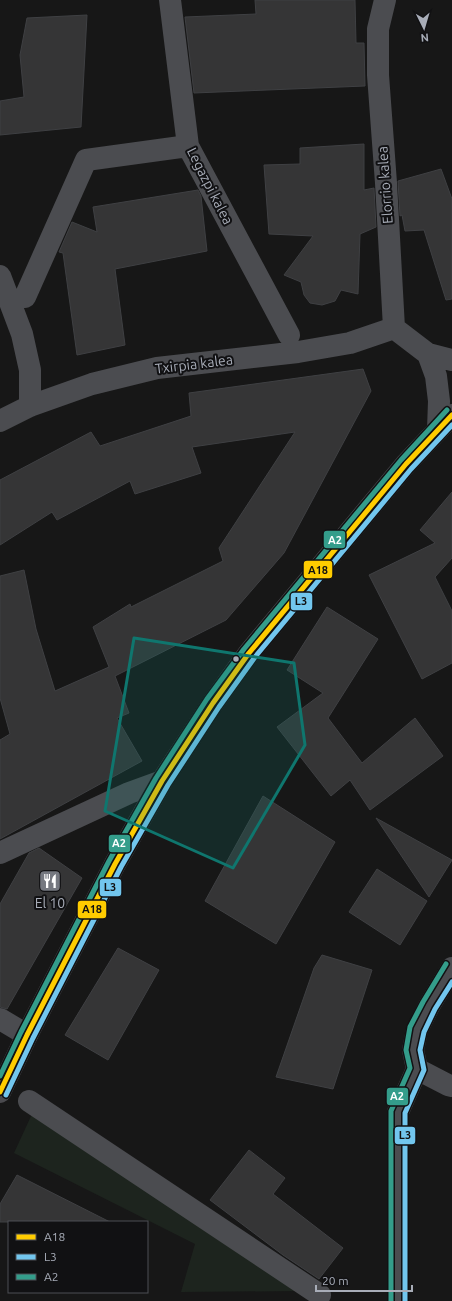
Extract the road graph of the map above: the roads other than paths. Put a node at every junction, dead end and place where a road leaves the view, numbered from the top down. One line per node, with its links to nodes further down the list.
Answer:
1 (170, 0): 3 (street, Legazpi kalea)
2 (385, 0): 6 (street, Elorrio kalea)
3 (188, 146): 5 (street); 7 (street, Legazpi kalea)
4 (0, 276): 10 (street)
5 (26, 297)
6 (394, 328): 8 (street); 10 (street, Txirpia kalea)
7 (289, 335)
8 (428, 354): 9 (street); 12 (street)
9 (452, 360)
10 (30, 406): 11 (street, Txirpia kalea)
11 (0, 421)
12 (445, 422): 13 (main road)
13 (162, 781): 14 (street); 17 (main road)
14 (0, 853)
15 (452, 968): 18 (street)
16 (0, 1019): 17 (street)
17 (27, 1035): 20 (main road)
18 (416, 1069): 19 (street); 23 (street)
19 (452, 1086)
20 (0, 1092)
21 (30, 1101): 22 (street)
22 (320, 1295)
23 (398, 1301)

